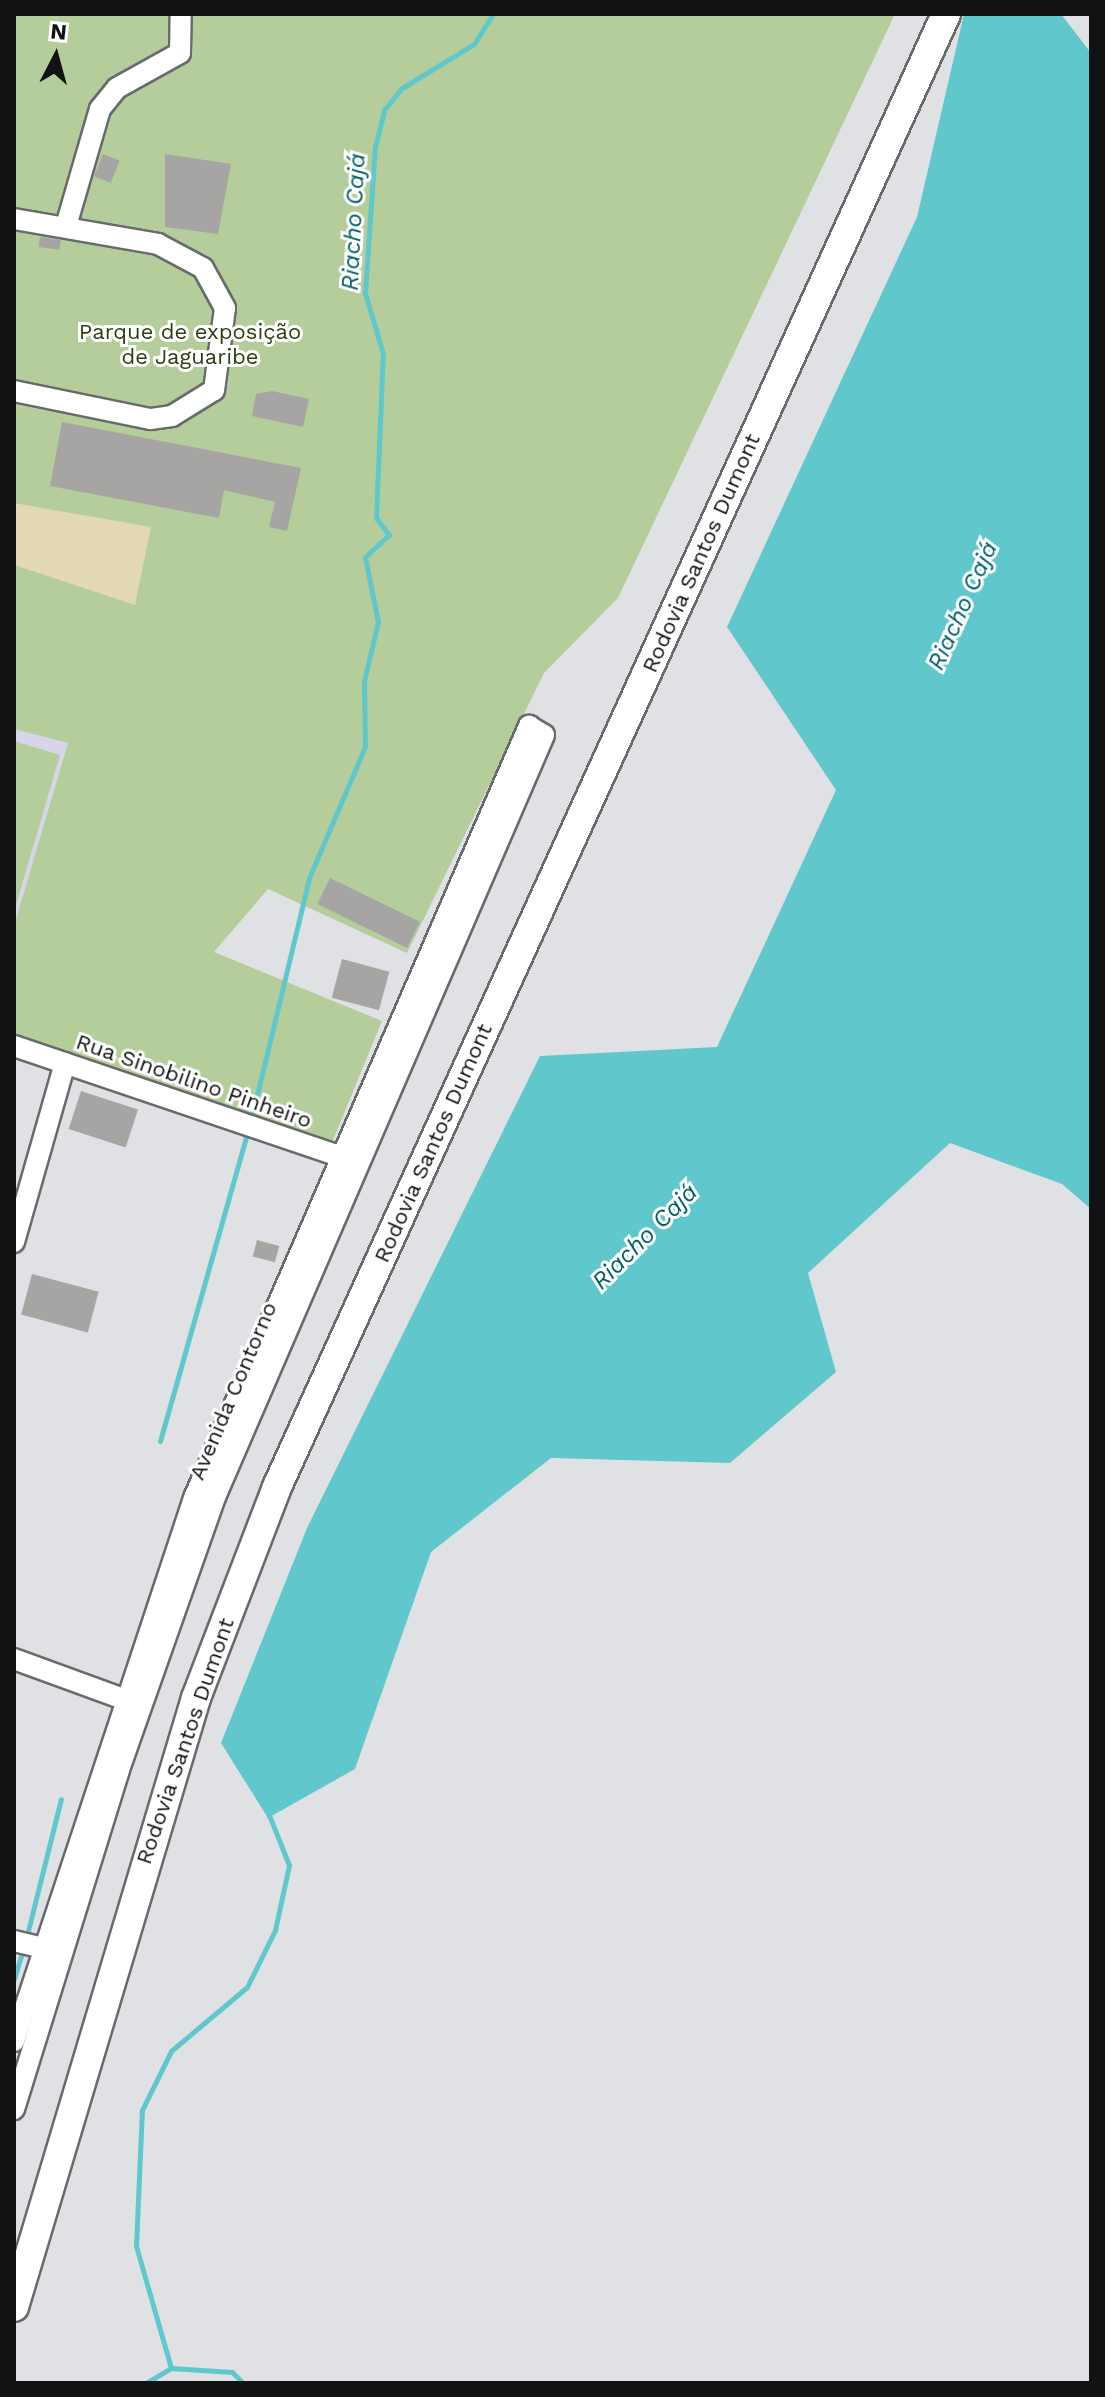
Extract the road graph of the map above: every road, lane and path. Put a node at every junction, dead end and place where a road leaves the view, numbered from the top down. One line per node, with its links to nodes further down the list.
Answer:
1 (181, 14): 4 (street)
2 (946, 14): 18 (highway, Rodovia Santos Dumont)
3 (14, 219): 4 (street)
4 (66, 226): 5 (street)
5 (14, 391)
6 (525, 726): 9 (street, Avenida Contorno)
7 (14, 1046): 8 (street, Rua Sinobilino Pinheiro)
8 (65, 1063): 9 (street, Rua Sinobilino Pinheiro); 10 (street)
9 (349, 1160): 13 (street, Avenida Contorno)
10 (21, 1188): 11 (street)
11 (14, 1242)
12 (14, 1659): 13 (street)
13 (133, 1702): 15 (street, Avenida Contorno)
14 (14, 1941): 15 (street)
15 (51, 1950): 16 (street); 17 (street, Avenida Contorno)
16 (14, 2041)
17 (14, 2109)
18 (14, 2307)

